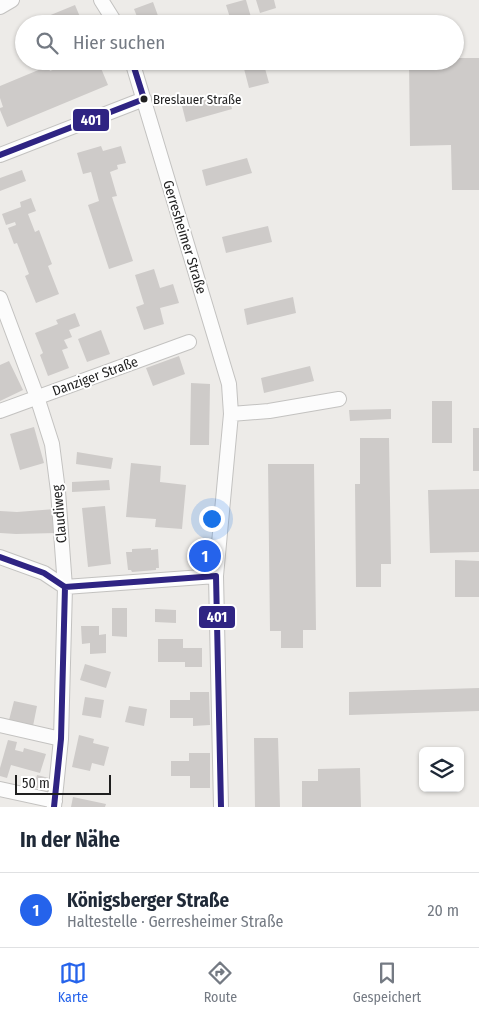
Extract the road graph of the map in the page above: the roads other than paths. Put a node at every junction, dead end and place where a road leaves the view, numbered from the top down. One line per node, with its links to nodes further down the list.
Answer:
1 (12, 0): 3 (street)
2 (101, 0): 4 (street)
3 (0, 6)
4 (110, 15)
5 (135, 70): 6 (street, Gerresheimer Straße)
6 (144, 99): 7 (street); 13 (street, Gerresheimer Straße)
7 (0, 155)
8 (0, 298): 10 (street, Claudiweg)
9 (189, 342): 10 (street, Danziger Straße)
10 (37, 397): 12 (street, Danziger Straße); 16 (street, Claudiweg)
11 (339, 399): 13 (street)
12 (0, 410)
13 (231, 414): 15 (street, Gerresheimer Straße)
14 (0, 557): 16 (street)
15 (216, 576): 16 (street); 21 (street, Gerresheimer Straße)
16 (65, 587): 18 (street, Claudiweg)
17 (0, 725): 18 (street)
18 (60, 739): 20 (street, Claudiweg)
19 (0, 789): 20 (street)
20 (55, 804)
21 (221, 807)

